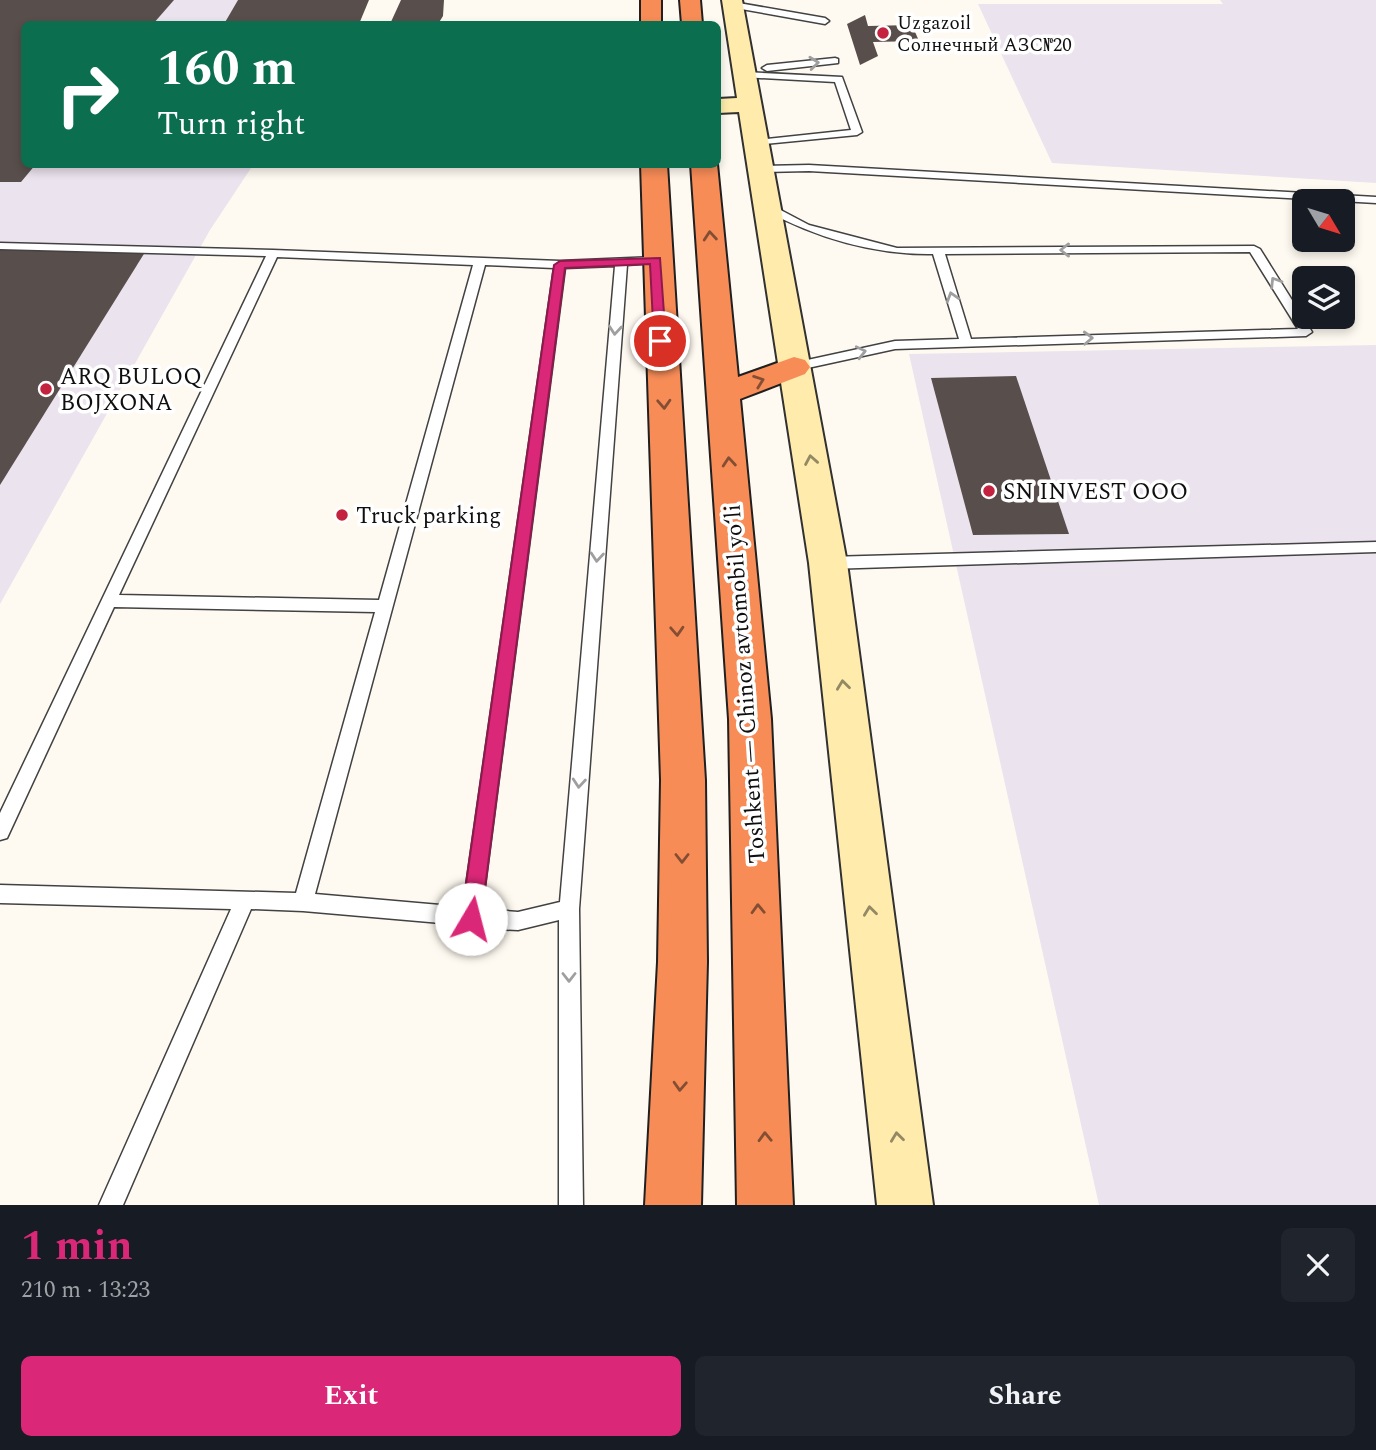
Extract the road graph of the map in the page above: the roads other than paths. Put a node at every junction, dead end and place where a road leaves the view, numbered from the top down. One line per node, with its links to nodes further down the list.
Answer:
1 (651, 0): 4 (highway)
2 (690, 0): 5 (highway)
3 (733, 2): 6 (lane); 8 (street)
4 (651, 21)
5 (692, 21)
6 (825, 21)
7 (835, 61): 8 (lane, one-way to 7)
8 (739, 89): 9 (street); 9 (lane)
9 (760, 156): 12 (lane); 13 (street)
10 (653, 168): 17 (highway)
11 (704, 168): 22 (highway, Toshkent — Chinoz avtomobil yoʻli, one-way to 11)
12 (1376, 200)
13 (769, 208): 15 (lane); 21 (street)
14 (0, 246): 16 (lane)
15 (938, 251): 20 (lane, one-way to 15); 20 (lane, one-way to 15)
16 (273, 253): 18 (lane); 25 (lane)
17 (638, 261): 19 (lane); 31 (lane, one-way to 31); 35 (highway, one-way to 35)
18 (480, 262): 19 (lane); 26 (lane)
19 (560, 265): 32 (lane)
20 (966, 342): 21 (lane, one-way to 20)
21 (794, 368): 22 (highway, one-way to 21); 24 (street, one-way to 21)
22 (723, 394): 36 (highway, Toshkent — Chinoz avtomobil yoʻli, one-way to 22)
23 (1376, 547): 24 (lane)
24 (828, 563): 37 (street, one-way to 24)
25 (107, 601): 26 (lane); 27 (lane)
26 (383, 606): 30 (lane)
27 (0, 832)
28 (0, 894): 29 (lane)
29 (245, 900): 30 (lane); 33 (lane)
30 (303, 902): 32 (lane)
31 (569, 909): 32 (lane); 34 (lane, one-way to 34)
32 (471, 919)
33 (111, 1205)
34 (571, 1205)
35 (673, 1205)
36 (765, 1205)
37 (905, 1205)

